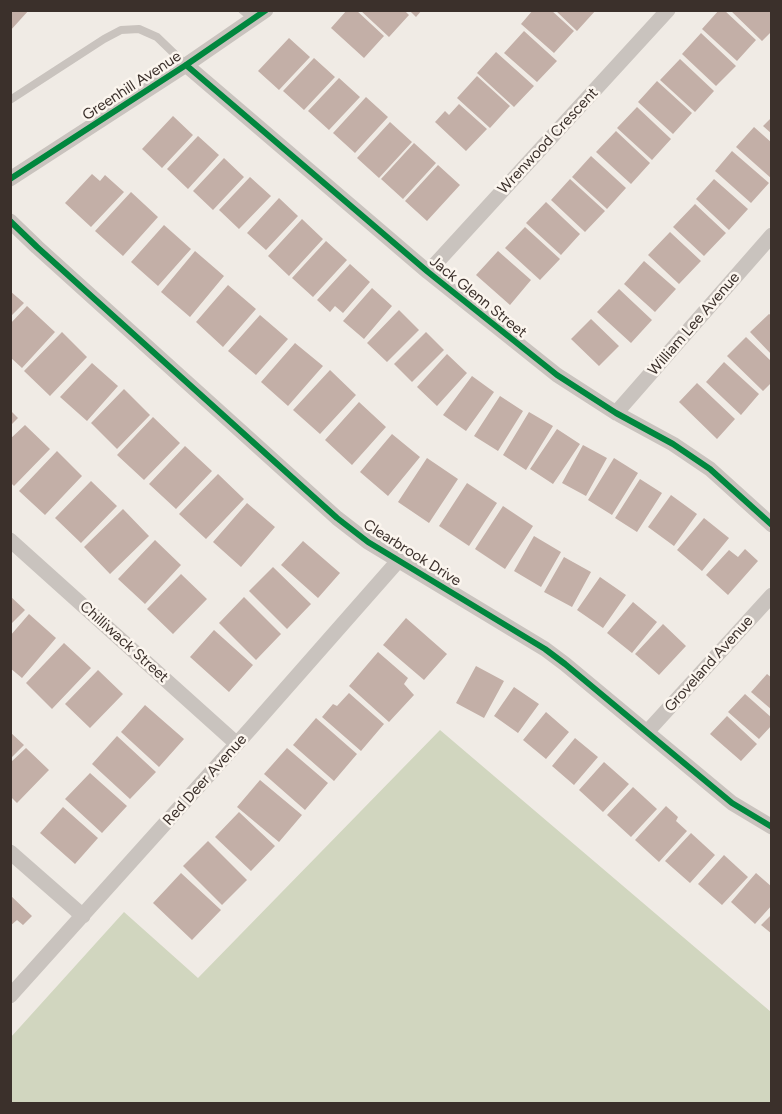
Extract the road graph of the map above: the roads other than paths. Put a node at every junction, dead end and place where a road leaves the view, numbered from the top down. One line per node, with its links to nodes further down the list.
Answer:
1 (668, 10): 8 (street, Wrenwood Crescent)
2 (254, 13): 3 (street, Greenhill Avenue)
3 (186, 65): 4 (lane); 5 (street, Greenhill Avenue); 8 (street, Jack Glenn Street)
4 (10, 100)
5 (10, 179)
6 (10, 221): 12 (street, Clearbrook Drive)
7 (771, 235): 9 (street, William Lee Avenue)
8 (428, 272): 9 (street, Jack Glenn Street)
9 (616, 413): 10 (street, Jack Glenn Street)
10 (771, 525)
11 (10, 540): 15 (street, Chilliwack Street)
12 (398, 561): 14 (street, Clearbrook Drive); 15 (street, Red Deer Avenue)
13 (771, 595): 14 (street, Groveland Avenue)
14 (647, 732): 16 (street, Clearbrook Drive)
15 (237, 744): 18 (street, Red Deer Avenue)
16 (771, 827)
17 (10, 852): 18 (street)
18 (82, 916): 19 (street, Red Deer Avenue)
19 (10, 996)

